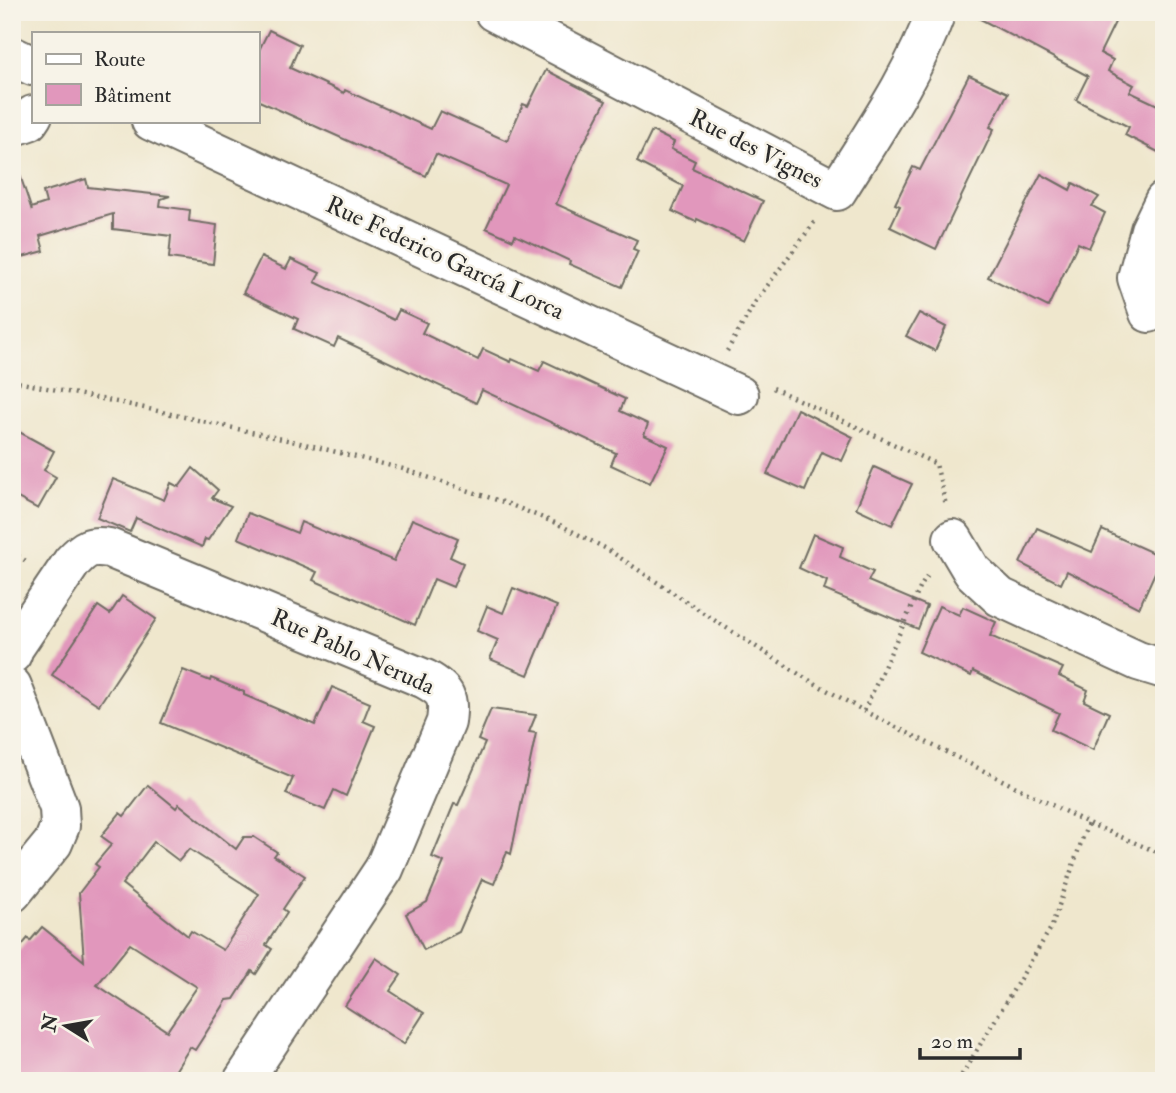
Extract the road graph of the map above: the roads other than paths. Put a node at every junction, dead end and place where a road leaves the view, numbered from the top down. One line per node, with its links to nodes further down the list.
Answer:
1 (494, 12): 2 (street, Rue des Vignes)
2 (936, 12)
3 (12, 56): 4 (street)
4 (32, 66)
5 (32, 116): 7 (street)
6 (153, 122): 10 (street, Rue Federico García Lorca)
7 (12, 127)
8 (1164, 201): 9 (street)
9 (1149, 313)
10 (724, 388)
11 (953, 539): 13 (street)
12 (12, 654): 16 (street, Rue Pablo Neruda)
13 (1164, 669)
14 (12, 686): 15 (street)
15 (12, 893)
16 (243, 1081)

